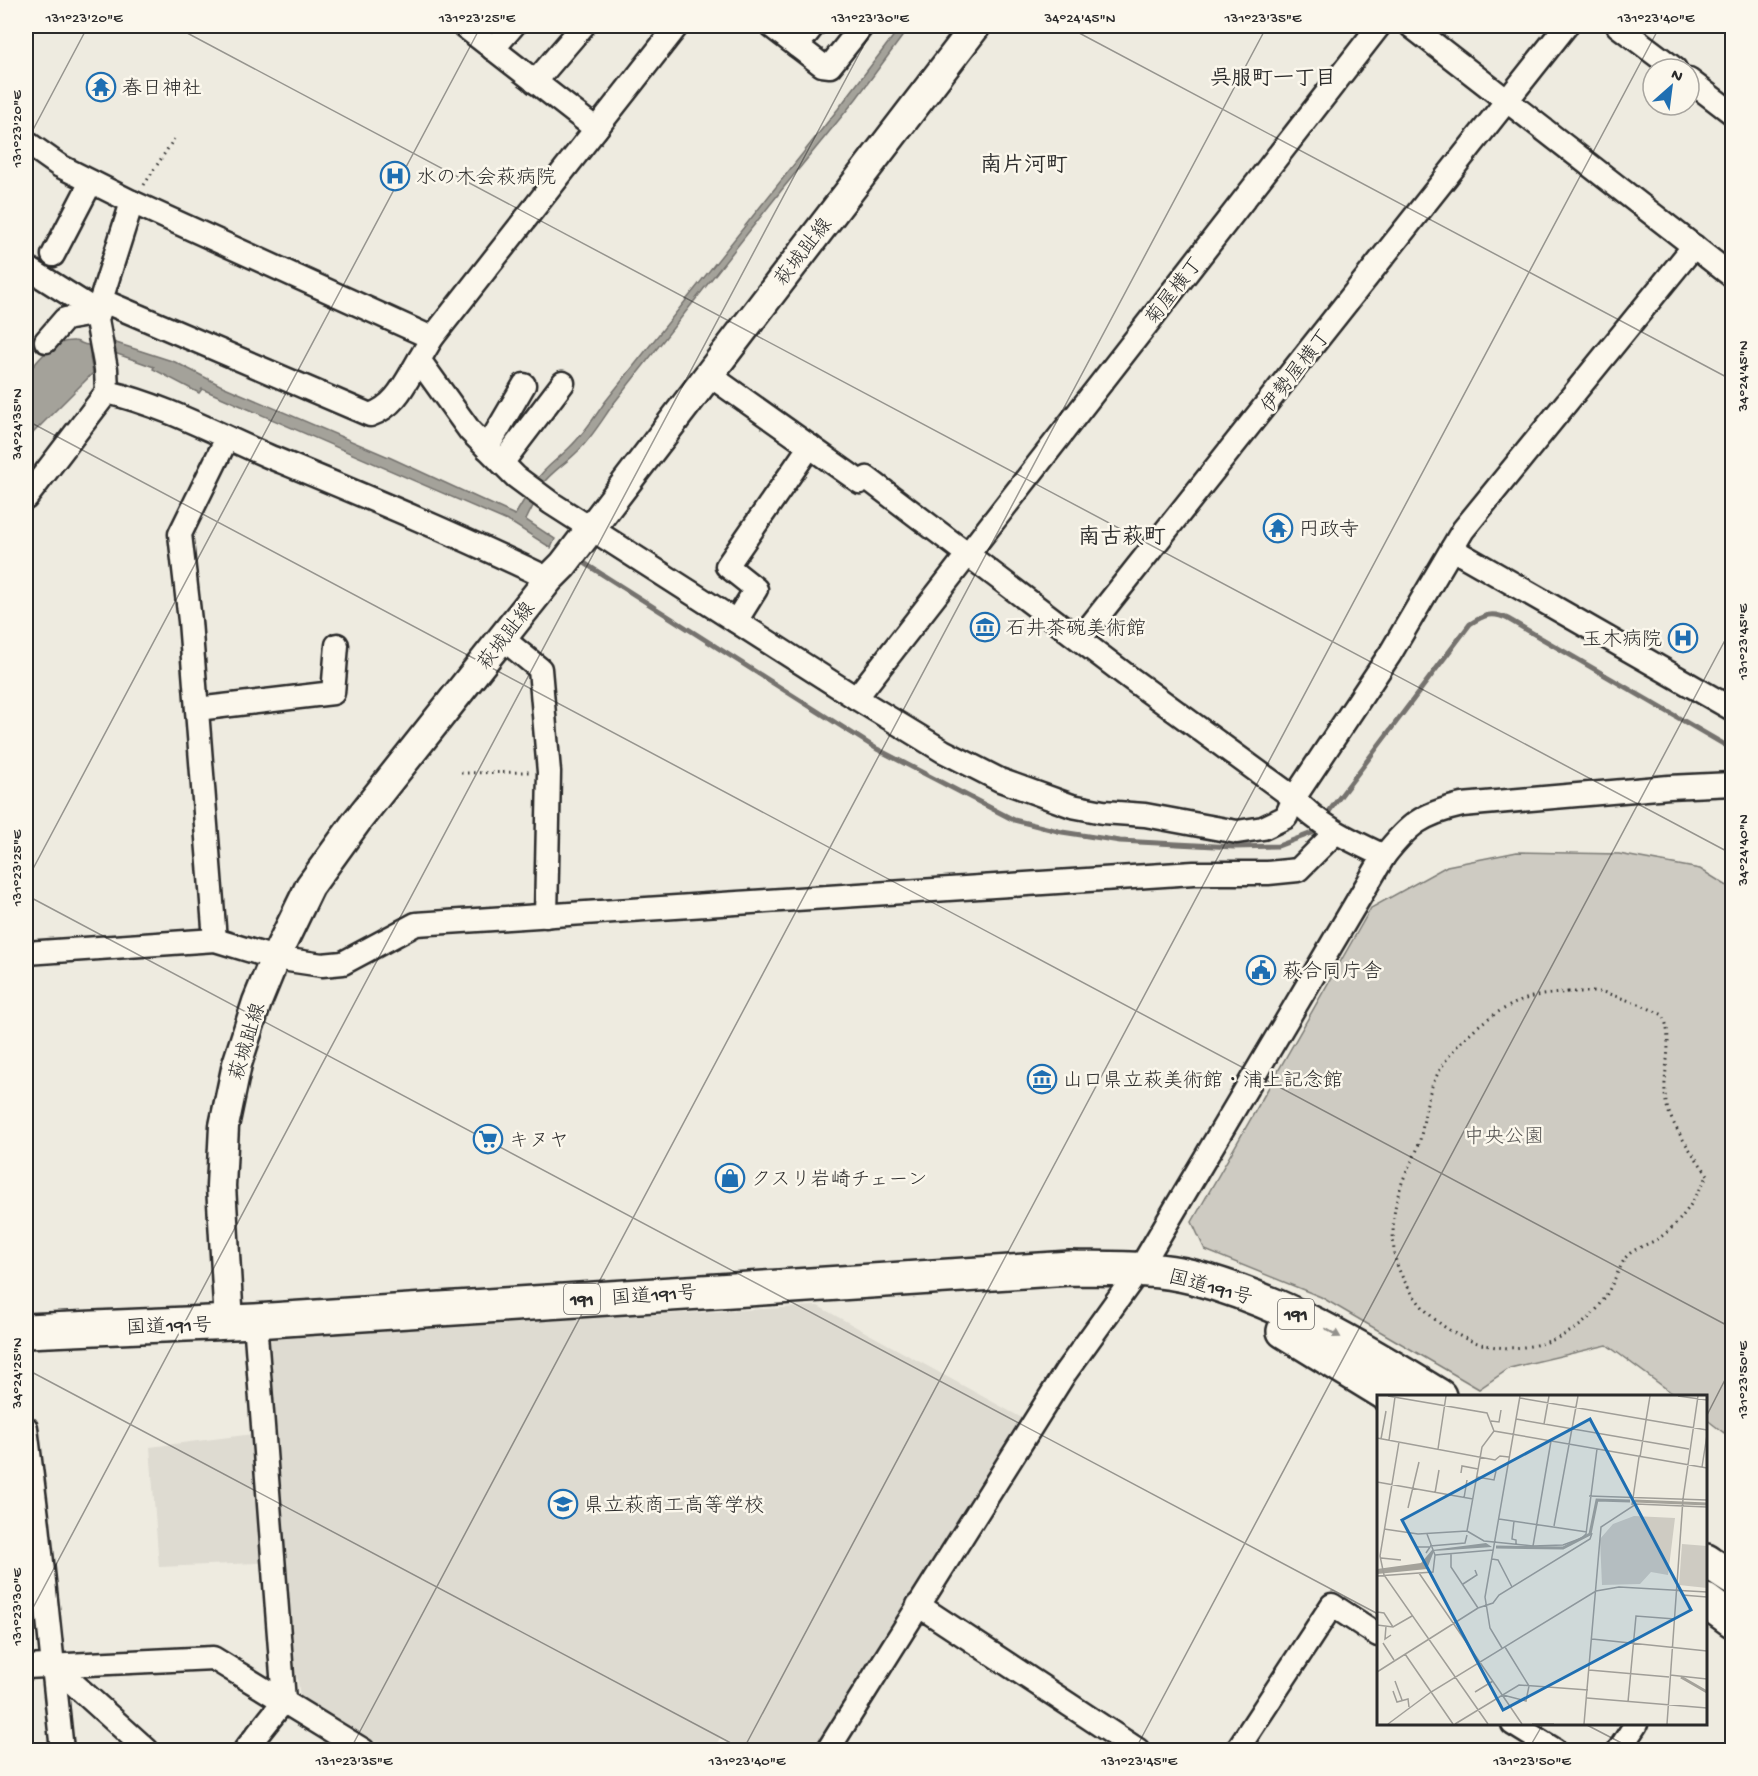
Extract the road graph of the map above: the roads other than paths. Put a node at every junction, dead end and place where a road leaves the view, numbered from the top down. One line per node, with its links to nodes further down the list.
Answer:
1 (464, 26): 14 (street)
2 (513, 26): 14 (street)
3 (583, 26): 16 (street)
4 (677, 26): 20 (street)
5 (771, 26): 13 (street)
6 (813, 26): 13 (street)
7 (862, 26): 13 (street)
8 (976, 26): 32 (main road, 萩城趾線)
9 (1379, 26): 42 (street, 菊屋横丁)
10 (1411, 26): 18 (street)
11 (1566, 26): 18 (street, 伊勢屋横丁)
12 (1618, 26): 15 (street)
13 (797, 46)
14 (494, 49): 16 (street)
15 (1659, 57)
16 (536, 82): 20 (street)
17 (1701, 89): 19 (street)
18 (1509, 100): 24 (street); 46 (street, 伊勢屋横丁)
19 (1732, 113)
20 (596, 129): 29 (street)
21 (26, 142): 22 (street)
22 (91, 182): 23 (street); 25 (street)
23 (132, 202): 28 (street); 29 (street)
24 (1694, 246): 27 (street); 41 (street)
25 (53, 255)
26 (26, 267): 28 (street)
27 (1732, 276)
28 (99, 311): 30 (street); 31 (street); 35 (street)
29 (432, 338): 31 (street)
30 (46, 341)
31 (419, 360): 38 (street)
32 (708, 374): 37 (street); 40 (main road, 萩城趾線)
33 (563, 383): 38 (street)
34 (524, 385): 38 (street)
35 (106, 392): 36 (street); 39 (street)
36 (227, 438): 43 (street); 49 (street)
37 (810, 446): 42 (street); 44 (street)
38 (502, 462): 40 (street)
39 (26, 498)
40 (592, 528): 43 (main road, 萩城趾線); 44 (street)
41 (1452, 549): 50 (street); 52 (street)
42 (968, 554): 46 (street); 48 (street, 菊屋横丁)
43 (556, 572): 45 (main road, 萩城趾線)
44 (736, 621): 48 (street)
45 (502, 638): 54 (street); 57 (main road, 萩城趾線)
46 (1080, 639): 52 (street)
47 (337, 645): 49 (street)
48 (856, 698): 52 (street)
49 (197, 709): 55 (street)
50 (1732, 709)
51 (1732, 784): 53 (street)
52 (1316, 818): 53 (street); 54 (street)
53 (1384, 856): 58 (street)
54 (546, 916): 57 (street)
55 (215, 940): 56 (street); 57 (street)
56 (26, 953)
57 (275, 958): 59 (main road, 萩城趾線)
58 (1139, 1270): 59 (highway, 国道191号 / 191); 61 (highway, 国道191号 / 191); 62 (highway, 国道191号 / 191, one-way to 62); 66 (street)
59 (242, 1321): 60 (highway, 国道191号 / 191); 71 (street)
60 (26, 1331)
61 (1388, 1395)
62 (1437, 1395)
63 (26, 1428): 64 (street)
64 (32, 1525): 69 (street)
65 (1724, 1569): 67 (street)
66 (918, 1605): 78 (street); 79 (street)
67 (1713, 1608)
68 (1377, 1634): 80 (street)
69 (53, 1665): 70 (street); 71 (street); 74 (street); 75 (street)
70 (26, 1667)
71 (284, 1701): 76 (street); 77 (street)
72 (1515, 1725): 81 (street)
73 (1635, 1725): 82 (street)
74 (62, 1750)
75 (147, 1750)
76 (245, 1750)
77 (363, 1750)
78 (828, 1750)
79 (1138, 1750)
80 (1237, 1750)
81 (1555, 1750)
82 (1619, 1750)

